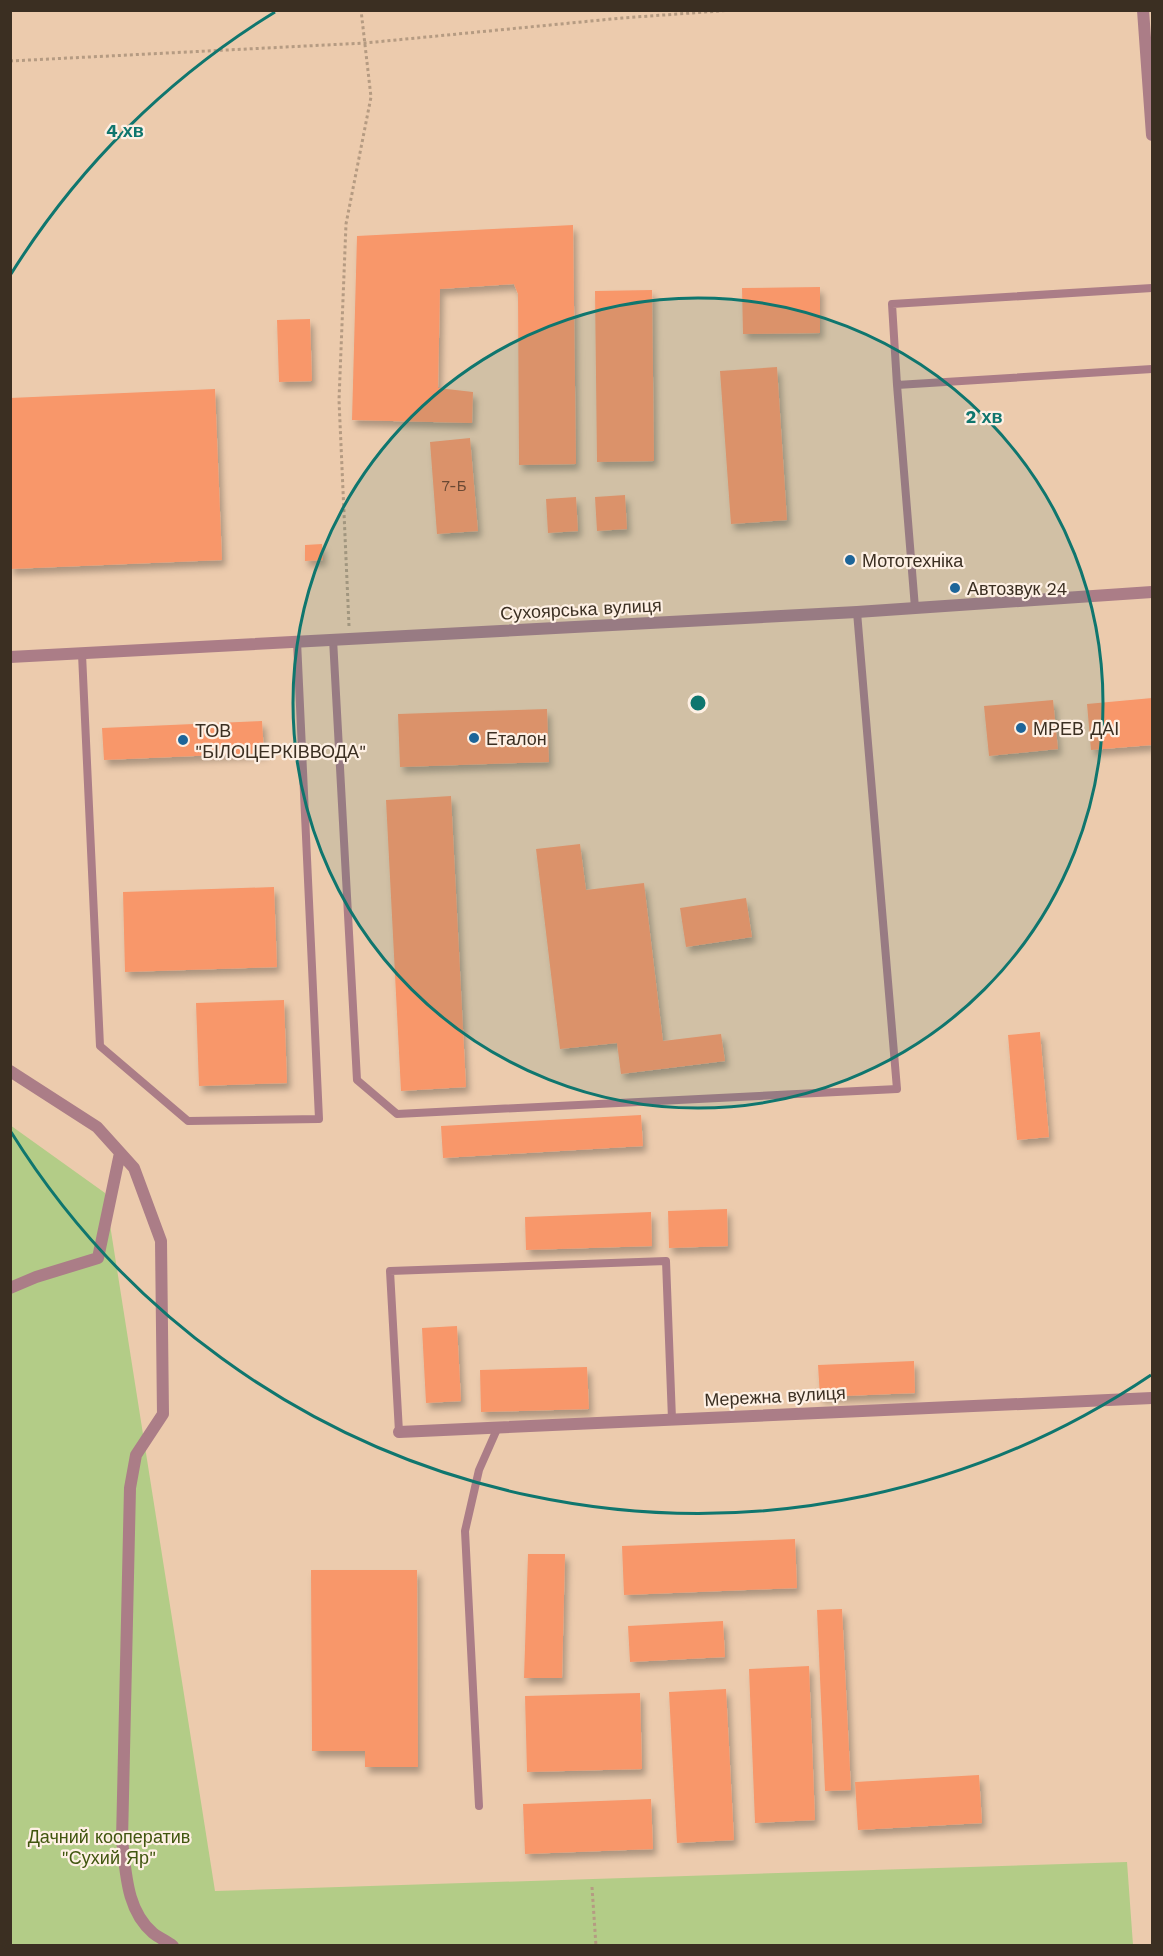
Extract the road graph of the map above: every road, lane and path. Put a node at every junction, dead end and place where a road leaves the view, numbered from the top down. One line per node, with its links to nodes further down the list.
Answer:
1 (361, 10): 6 (path)
2 (621, 10): 5 (path)
3 (733, 10): 5 (path)
4 (1143, 10): 8 (street)
5 (622, 18): 6 (path)
6 (365, 43): 7 (path); 16 (path)
7 (10, 61)
8 (1152, 135)
9 (1152, 288): 11 (lane)
10 (1152, 369): 11 (lane)
11 (897, 385): 13 (lane)
12 (1152, 592): 13 (street, Сухоярська вулиця)
13 (915, 608): 14 (street, Сухоярська вулиця)
14 (857, 612): 15 (lane); 16 (street, Сухоярська вулиця)
15 (333, 639): 16 (street, Сухоярська вулиця); 17 (street, Сухоярська вулиця)
16 (350, 639)
17 (297, 641): 18 (street, Сухоярська вулиця); 18 (lane)
18 (82, 654): 19 (street, Сухоярська вулиця)
19 (10, 657)
20 (10, 1071): 21 (street)
21 (120, 1153): 22 (street); 29 (street)
22 (10, 1288)
23 (1152, 1398): 24 (street, Мережна вулиця)
24 (672, 1419): 25 (street, Мережна вулиця); 26 (lane)
25 (498, 1427): 26 (street, Мережна вулиця); 27 (lane)
26 (399, 1432)
27 (479, 1806)
28 (592, 1887): 30 (path)
29 (173, 1946)
30 (596, 1946)

